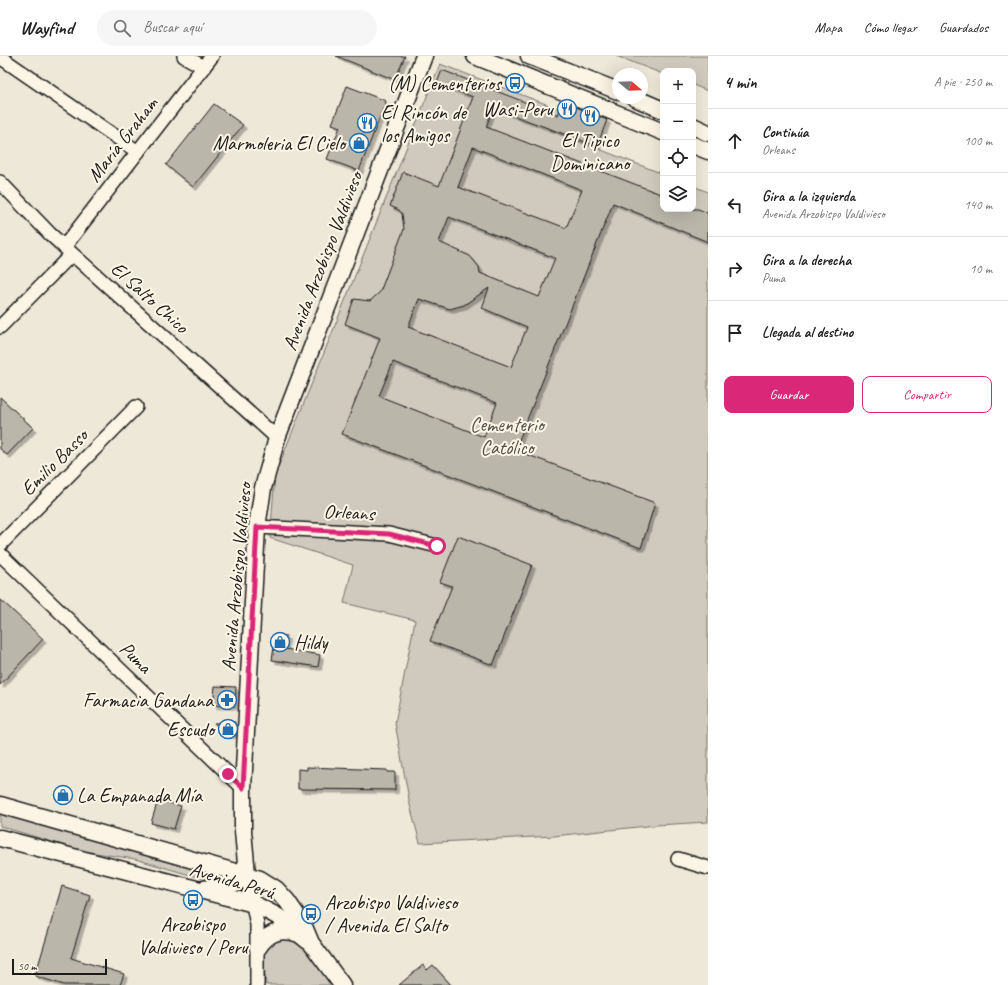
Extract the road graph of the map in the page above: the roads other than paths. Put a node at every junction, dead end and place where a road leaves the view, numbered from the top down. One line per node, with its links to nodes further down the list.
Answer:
1 (184, 56): 7 (street)
2 (212, 56): 7 (street, María Graham)
3 (424, 56): 21 (main road, Avenida Arzobispo Valdivieso)
4 (475, 56): 12 (main road)
5 (529, 56): 8 (main road)
6 (0, 57): 16 (street)
7 (204, 67): 16 (street, María Graham)
8 (612, 89)
9 (648, 104): 10 (main road)
10 (660, 109)
11 (696, 128): 13 (main road)
12 (660, 131)
13 (708, 134)
14 (696, 146): 15 (main road)
15 (708, 151)
16 (138, 152): 18 (street, María Graham)
17 (0, 182): 18 (street, El Salto Chico)
18 (68, 251): 19 (street, María Graham); 21 (street, El Salto Chico)
19 (0, 327)
20 (136, 407): 23 (street, Emilio Basso)
21 (276, 438): 22 (main road, Avenida Arzobispo Valdivieso)
22 (257, 527): 24 (street, Orleans); 26 (main road, Avenida Arzobispo Valdivieso)
23 (0, 545)
24 (437, 546)
25 (0, 554): 26 (street, Puma)
26 (243, 788): 31 (main road, Avenida Arzobispo Valdivieso)
27 (0, 805): 31 (main road, Avenida Perú)
28 (0, 838): 32 (main road, Avenida Perú)
29 (678, 859): 30 (street)
30 (708, 868)
31 (247, 874): 32 (main road); 33 (street, Avenida Arzobispo Valdivieso); 34 (main road, Avenida Perú)
32 (195, 890): 33 (main road, Avenida Perú)
33 (254, 904): 34 (main road, Avenida Perú); 35 (street, Avenida Arzobispo Valdivieso)
34 (305, 938): 35 (main road); 37 (main road)
35 (258, 948): 36 (street, Avenida Arzobispo Valdivieso)
36 (257, 985)
37 (342, 985)

